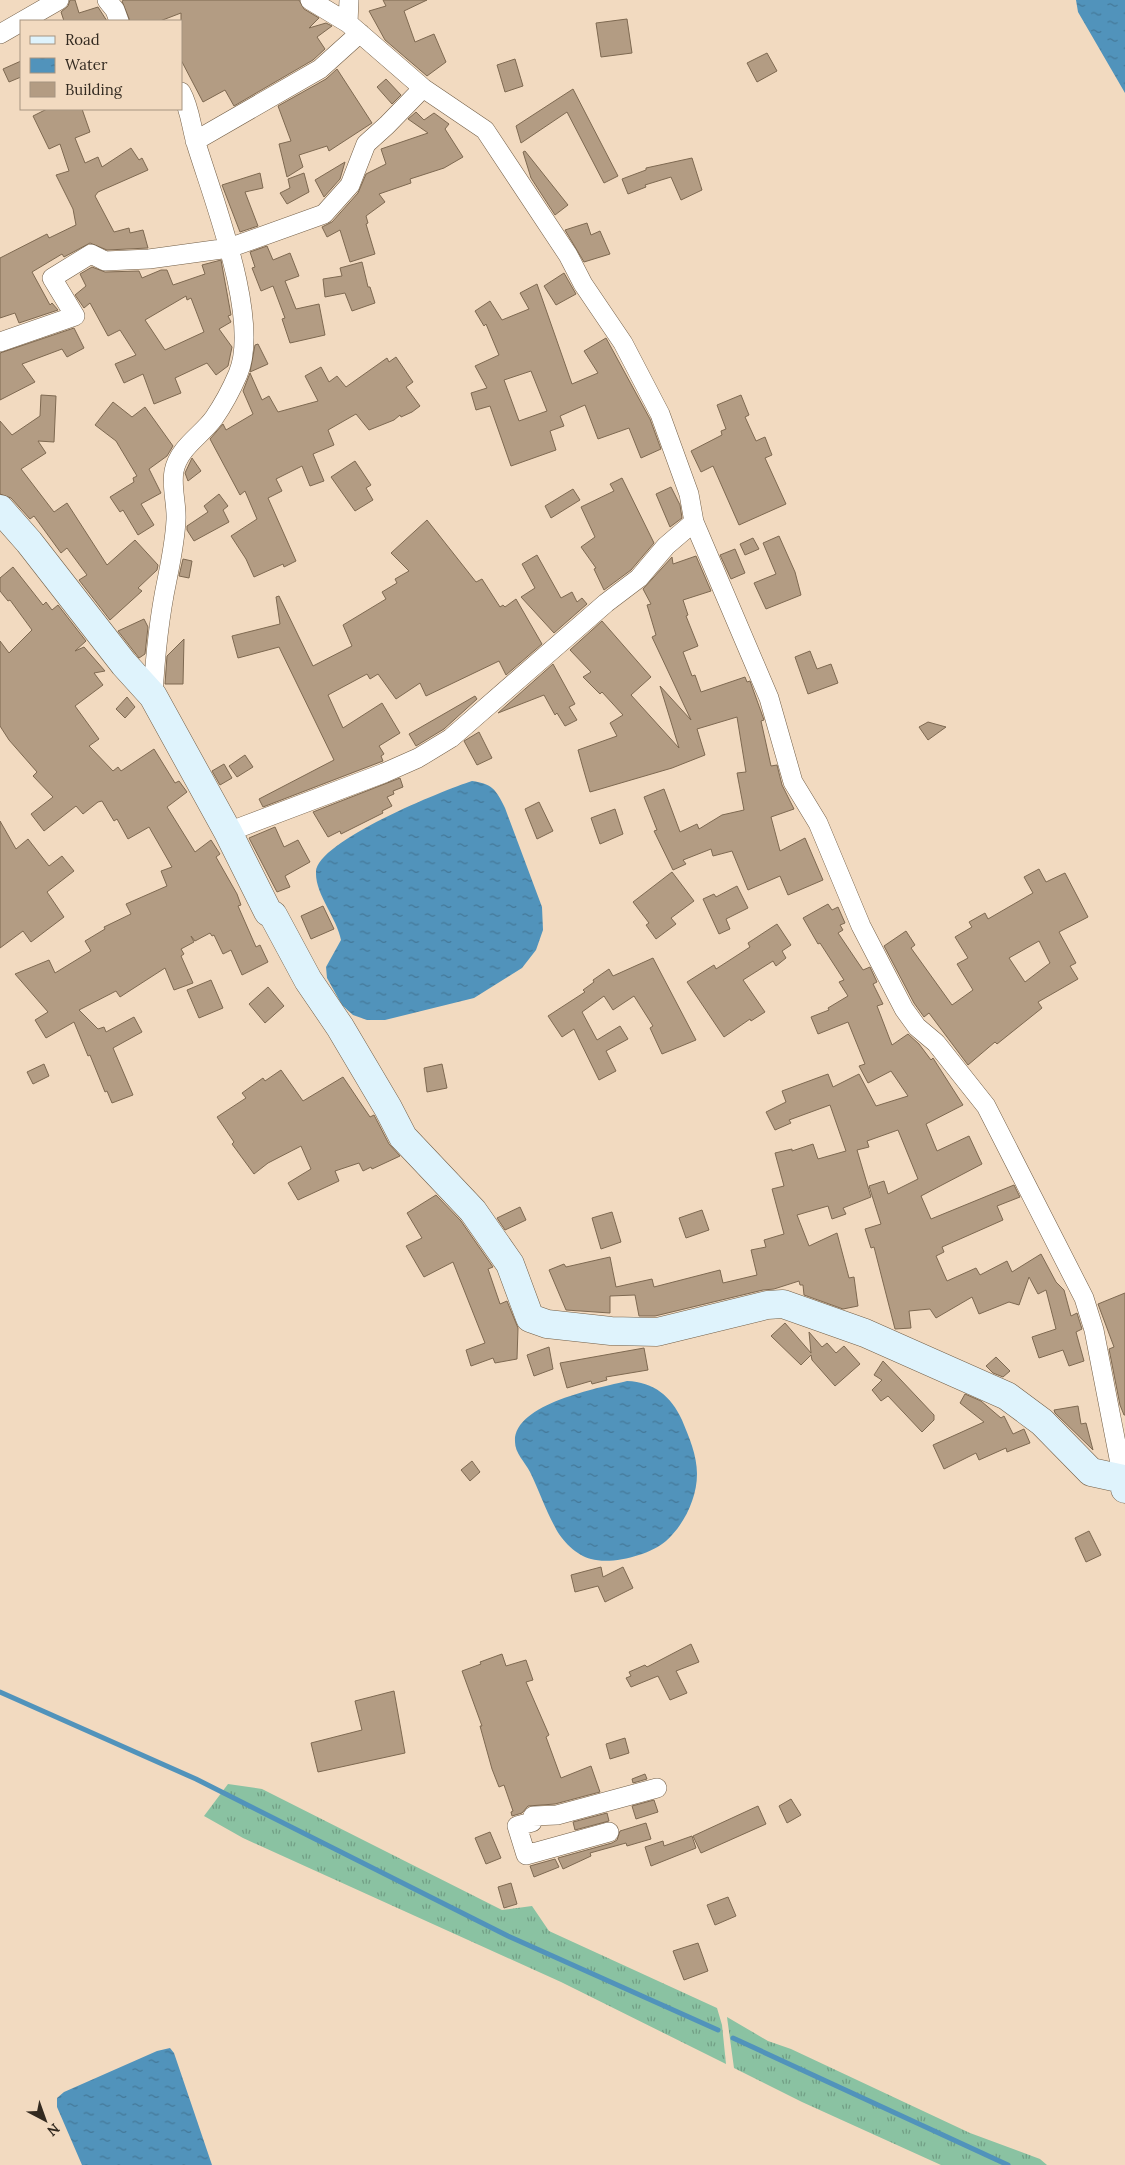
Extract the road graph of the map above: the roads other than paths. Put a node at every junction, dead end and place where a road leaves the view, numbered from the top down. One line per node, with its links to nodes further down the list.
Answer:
1 (59, 0): 5 (street)
2 (107, 0): 6 (street)
3 (310, 0): 8 (street)
4 (349, 0): 8 (street)
5 (24, 20)
6 (119, 20)
7 (20, 22): 9 (street)
8 (354, 28): 10 (street); 12 (street)
9 (0, 34)
10 (423, 88): 13 (street); 16 (street)
11 (182, 95): 12 (street)
12 (195, 142): 13 (street)
13 (229, 248): 14 (street); 17 (street)
14 (0, 342)
15 (0, 509): 17 (street)
16 (694, 522): 18 (street); 19 (street)
17 (153, 696): 18 (street)
18 (228, 832): 19 (street)
19 (1124, 1484)
20 (657, 1788): 21 (street)
21 (609, 1832)

